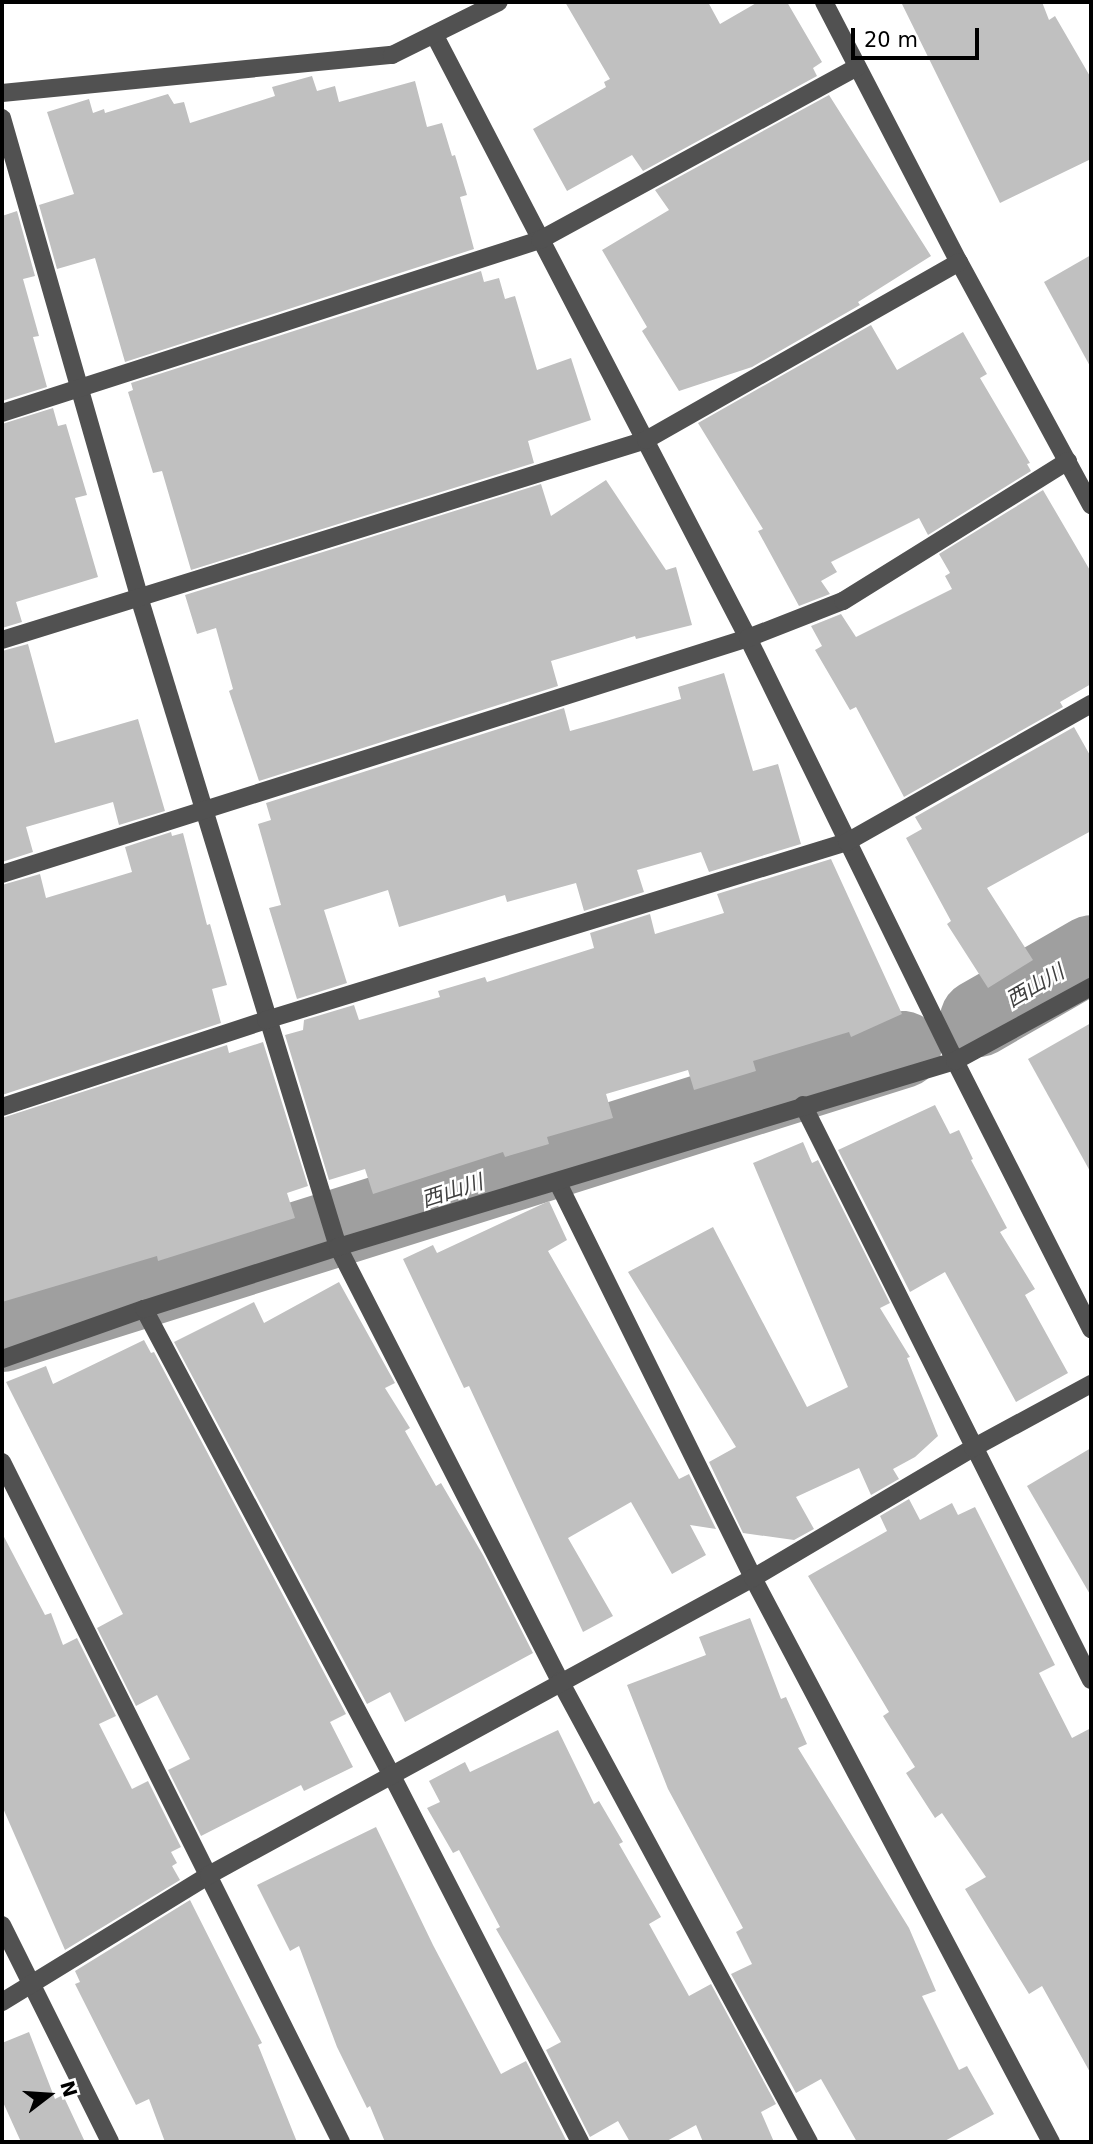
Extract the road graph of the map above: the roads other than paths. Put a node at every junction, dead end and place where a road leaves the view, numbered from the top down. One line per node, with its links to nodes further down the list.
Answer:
1 (499, 2): 3 (street)
2 (824, 2): 4 (street)
3 (435, 36): 5 (street); 8 (street)
4 (857, 67): 8 (street); 9 (street)
5 (2, 93)
6 (2, 118): 7 (street)
7 (9, 172): 10 (street)
8 (540, 240): 10 (street); 12 (street)
9 (959, 262): 12 (street); 13 (street)
10 (81, 388): 11 (street); 15 (street)
11 (2, 413)
12 (646, 440): 15 (street); 16 (street)
13 (1068, 461): 14 (street); 16 (street)
14 (1091, 505)
15 (139, 597): 17 (street); 19 (street)
16 (748, 638): 19 (street); 20 (street)
17 (2, 640)
18 (1091, 704): 20 (street)
19 (206, 811): 21 (street); 23 (street)
20 (847, 842): 23 (street); 24 (street)
21 (2, 874)
22 (1091, 987): 24 (street)
23 (267, 1020): 26 (street); 28 (street)
24 (955, 1061): 25 (street); 30 (street)
25 (803, 1105): 27 (street); 33 (street)
26 (2, 1107)
27 (558, 1183): 28 (street); 35 (street)
28 (338, 1247): 29 (street); 37 (street)
29 (144, 1309): 31 (street); 38 (street)
30 (1091, 1329)
31 (2, 1359)
32 (1091, 1384): 33 (street)
33 (973, 1448): 35 (street); 36 (street)
34 (2, 1462): 39 (street)
35 (753, 1578): 37 (street); 47 (street)
36 (1091, 1680)
37 (560, 1681): 38 (street); 46 (street)
38 (391, 1774): 39 (street); 45 (street)
39 (209, 1875): 41 (street); 44 (street)
40 (2, 1925): 41 (street)
41 (32, 1986): 42 (street); 43 (street)
42 (2, 2002)
43 (110, 2142)
44 (341, 2142)
45 (580, 2142)
46 (810, 2142)
47 (1051, 2142)

